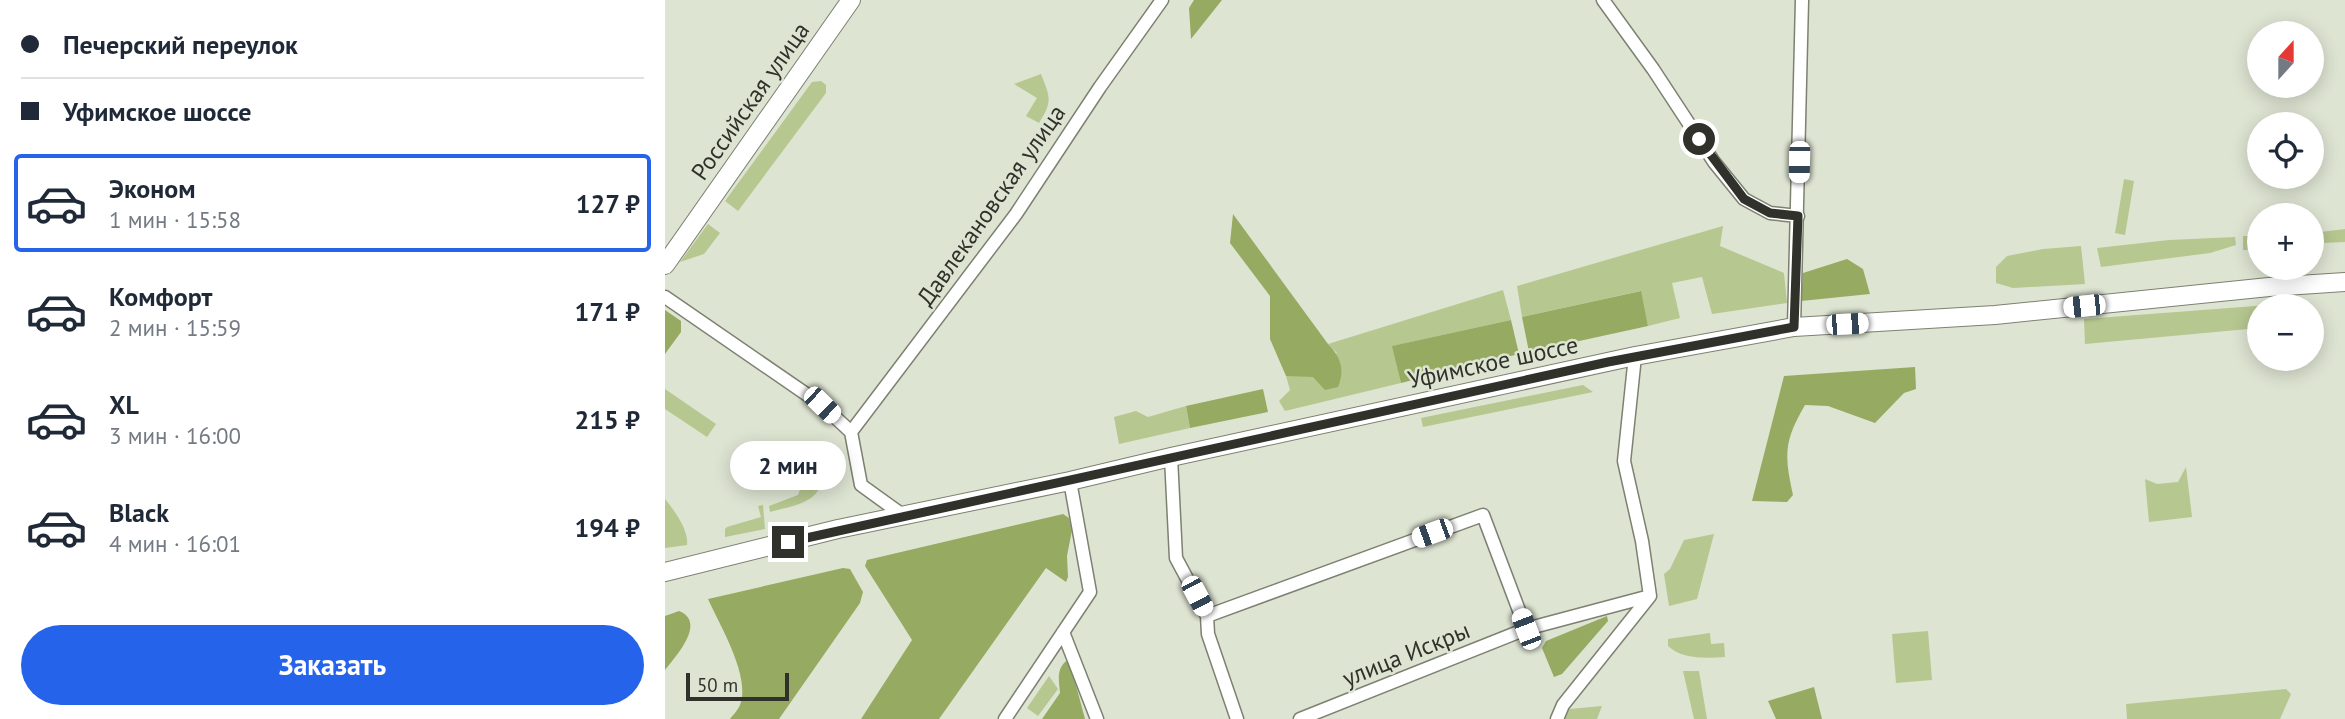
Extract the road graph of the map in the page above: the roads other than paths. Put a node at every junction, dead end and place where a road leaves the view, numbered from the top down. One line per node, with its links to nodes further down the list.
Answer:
1 (851, 0): 6 (main road, Российская улица)
2 (1162, 0): 11 (street, Давлекановская улица)
3 (1602, 0): 5 (street)
4 (1802, 0): 5 (street)
5 (1798, 216): 9 (street)
6 (665, 265)
7 (2345, 282): 9 (main road, Уфимское шоссе)
8 (665, 297): 11 (street)
9 (1794, 327): 10 (main road, Уфимское шоссе)
10 (1635, 356): 12 (main road, Уфимское шоссе); 16 (street)
11 (851, 432): 14 (street)
12 (1171, 457): 13 (main road, Уфимское шоссе); 17 (street)
13 (1070, 481): 14 (main road, Уфимское шоссе); 19 (street)
14 (904, 516): 15 (main road, Уфимское шоссе)
15 (665, 572)
16 (1650, 596): 18 (street, улица Искры); 24 (street)
17 (1207, 616): 18 (street); 22 (street)
18 (1526, 629): 23 (street, улица Искры)
19 (1063, 632): 20 (street); 21 (street)
20 (1005, 719)
21 (1097, 719)
22 (1237, 719)
23 (1300, 719)
24 (1557, 719)

